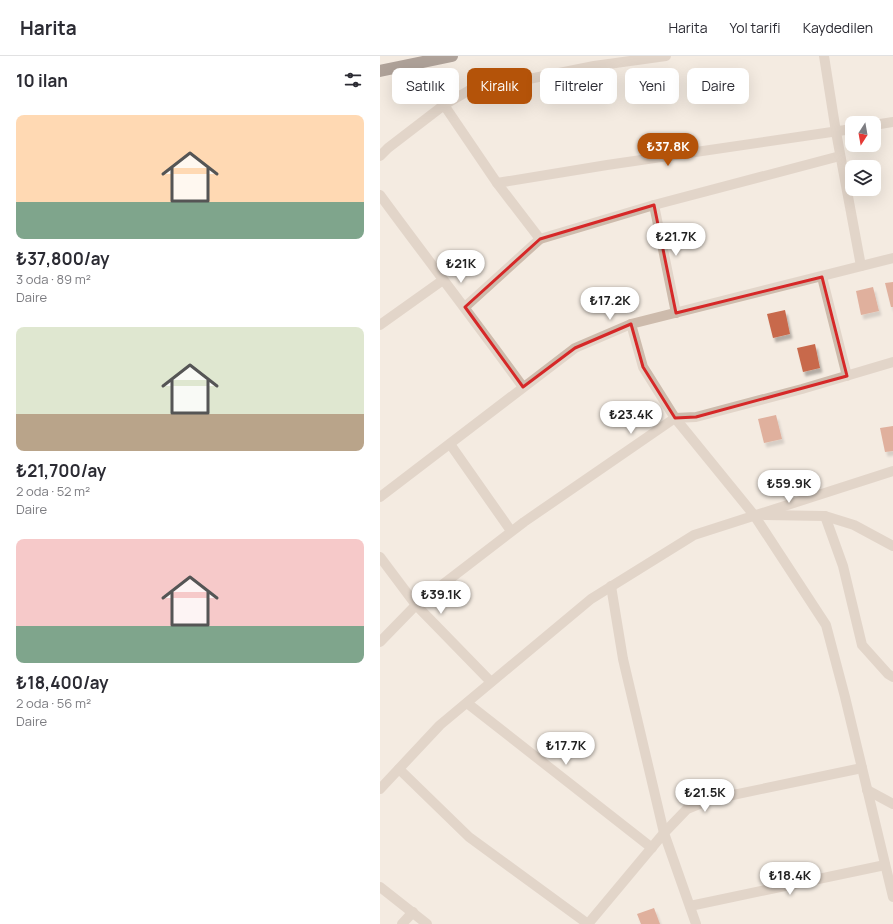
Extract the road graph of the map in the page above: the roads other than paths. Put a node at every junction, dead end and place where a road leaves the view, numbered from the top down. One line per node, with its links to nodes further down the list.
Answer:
1 (452, 56): 4 (highway)
2 (666, 56): 5 (street)
3 (824, 56): 9 (street)
4 (380, 71)
5 (444, 105): 10 (street); 12 (street)
6 (893, 122): 7 (street)
7 (881, 125)
8 (845, 131): 9 (street)
9 (836, 132): 11 (street); 12 (street)
10 (380, 156)
11 (840, 156): 14 (street); 17 (street)
12 (497, 183): 15 (street)
13 (380, 195): 19 (street)
14 (654, 205): 15 (street); 21 (street)
15 (540, 239): 20 (street)
16 (893, 258): 17 (street)
17 (861, 266): 18 (street)
18 (822, 276): 21 (street); 25 (street)
19 (443, 280): 20 (street); 23 (street)
20 (465, 307): 26 (street)
21 (676, 313): 22 (street)
22 (631, 324): 26 (street); 27 (street)
23 (380, 325)
24 (893, 362): 25 (street)
25 (847, 376): 27 (street)
26 (523, 387): 28 (street)
27 (675, 418): 31 (street); 33 (street)
28 (450, 444): 30 (street); 33 (street)
29 (893, 471): 31 (street)
30 (380, 497)
31 (754, 515): 32 (street); 36 (street); 42 (street)
32 (824, 516): 34 (street); 39 (street)
33 (511, 531): 37 (street)
34 (893, 546)
35 (380, 557): 37 (street)
36 (611, 586): 40 (street); 47 (street)
37 (416, 605): 38 (street); 40 (street)
38 (380, 642)
39 (893, 677)
40 (491, 682): 41 (street)
41 (467, 703): 43 (street); 48 (street)
42 (862, 768): 45 (street); 47 (street)
43 (399, 769): 44 (street); 56 (street)
44 (380, 789)
45 (867, 790): 46 (street); 49 (street)
46 (893, 804)
47 (664, 833): 48 (street); 52 (street)
48 (652, 848): 56 (street)
49 (885, 865): 51 (street); 52 (street)
50 (380, 887): 53 (street)
51 (893, 897)
52 (690, 906): 57 (street)
53 (413, 912): 54 (street); 55 (street)
54 (402, 924)
55 (427, 924)
56 (588, 924)
57 (696, 924)

